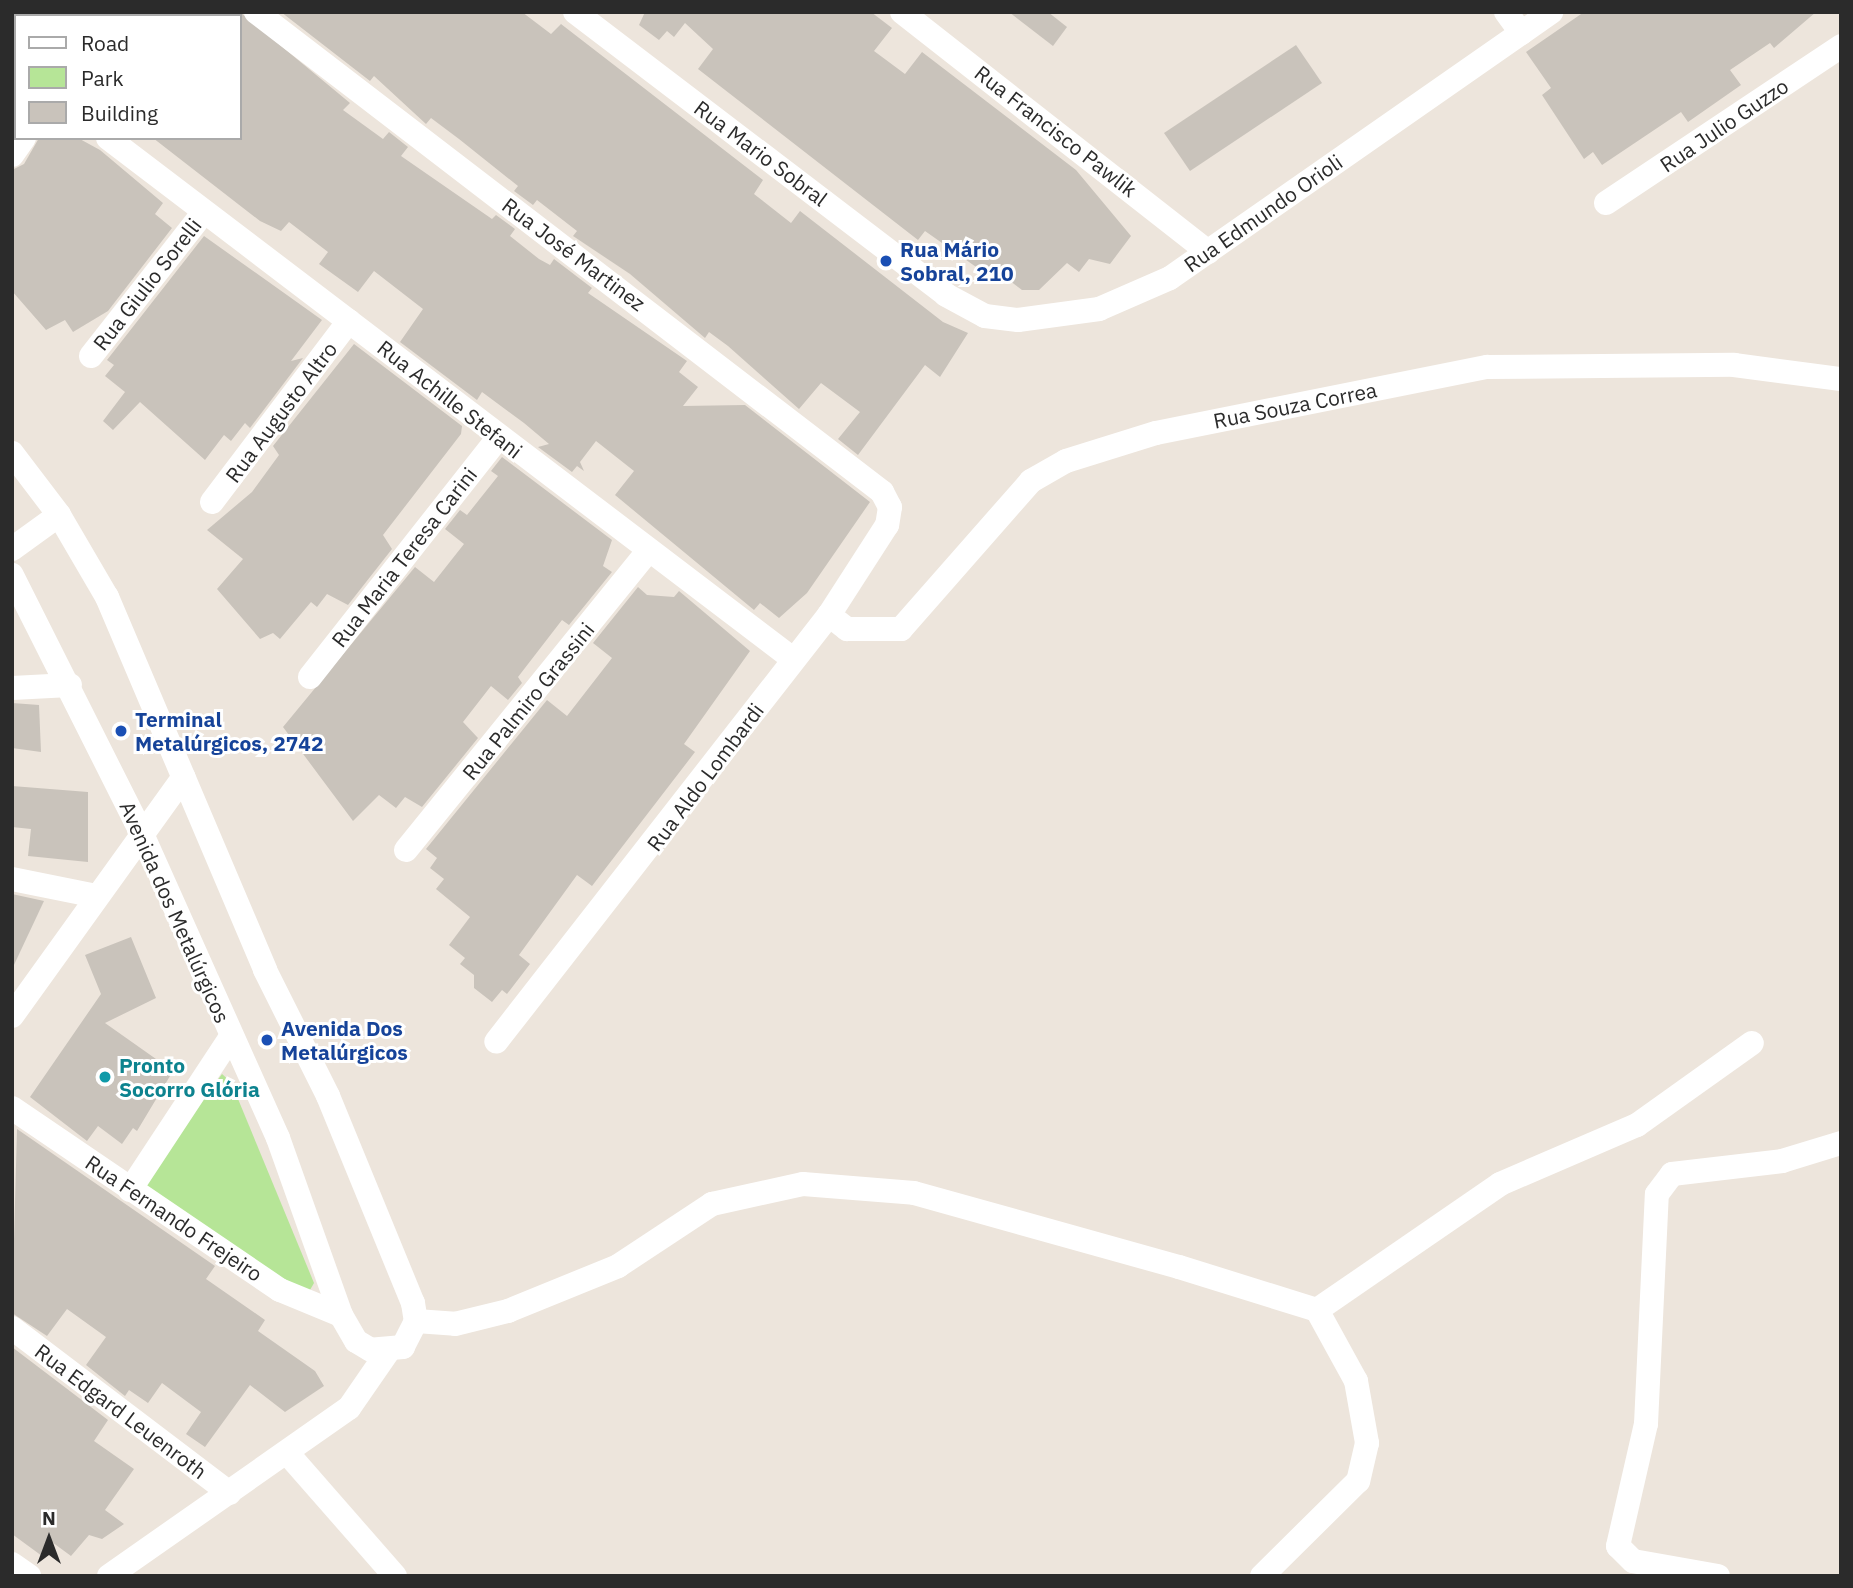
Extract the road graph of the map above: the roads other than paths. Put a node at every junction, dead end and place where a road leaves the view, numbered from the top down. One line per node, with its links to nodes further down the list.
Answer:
1 (256, 12): 20 (street, Rua José Martinez)
2 (575, 12): 14 (street, Rua Mario Sobral)
3 (902, 12): 13 (street, Rua Francisco Pawlik)
4 (1506, 12): 6 (street)
5 (1551, 12): 6 (street, Rua Edmundo Orioli)
6 (1521, 33): 13 (street, Rua Edmundo Orioli)
7 (1841, 46): 11 (street, Rua Julio Guzzo)
8 (23, 140): 10 (street)
9 (111, 140): 12 (street, Rua Achille Stefani)
10 (12, 155)
11 (1606, 203)
12 (203, 213): 15 (street, Rua Achille Stefani); 16 (street, Rua Giulio Sorelli)
13 (1208, 252): 14 (street, Rua Edmundo Orioli)
14 (946, 295)
15 (349, 321): 18 (street, Rua Achille Stefani); 21 (street, Rua Augusto Altro)
16 (90, 356)
17 (1841, 379): 26 (street, Rua Souza Correa)
18 (499, 437): 24 (street, Rua Achille Stefani); 28 (street, Rua Maria Teresa Carini)
19 (12, 453): 22 (street)
20 (888, 500): 26 (street, Rua Aldo Lombardi)
21 (212, 502)
22 (60, 515): 23 (street); 31 (street)
23 (12, 549)
24 (649, 550): 27 (street, Rua Achille Stefani); 33 (street, Rua Palmiro Grassini)
25 (12, 575): 29 (street, Avenida dos Metalúrgicos)
26 (830, 615): 27 (street, Rua Aldo Lombardi)
27 (793, 659): 38 (street, Rua Aldo Lombardi)
28 (310, 677)
29 (70, 685): 30 (street); 32 (street, Avenida dos Metalúrgicos)
30 (12, 688)
31 (184, 777): 32 (street); 45 (street)
32 (141, 832): 35 (street); 37 (street, Avenida dos Metalúrgicos)
33 (406, 850)
34 (12, 878): 35 (street)
35 (96, 896): 36 (street)
36 (12, 1016)
37 (231, 1037): 42 (street); 44 (street, Avenida dos Metalúrgicos)
38 (496, 1042)
39 (1752, 1043): 43 (street)
40 (12, 1108): 42 (street, Rua Fernando Frejeiro)
41 (1841, 1143): 55 (street)
42 (130, 1190): 44 (street, Rua Fernando Frejeiro)
43 (1317, 1310): 45 (street); 54 (street)
44 (341, 1315): 47 (street, Avenida dos Metalúrgicos)
45 (416, 1321): 47 (street)
46 (12, 1328): 49 (street, Rua Edgard Leuenroth)
47 (387, 1353): 48 (street)
48 (289, 1455): 49 (street); 53 (street)
49 (229, 1493): 52 (street)
50 (12, 1564): 51 (street)
51 (29, 1576)
52 (109, 1576)
53 (395, 1576)
54 (1262, 1576)
55 (1718, 1576)

